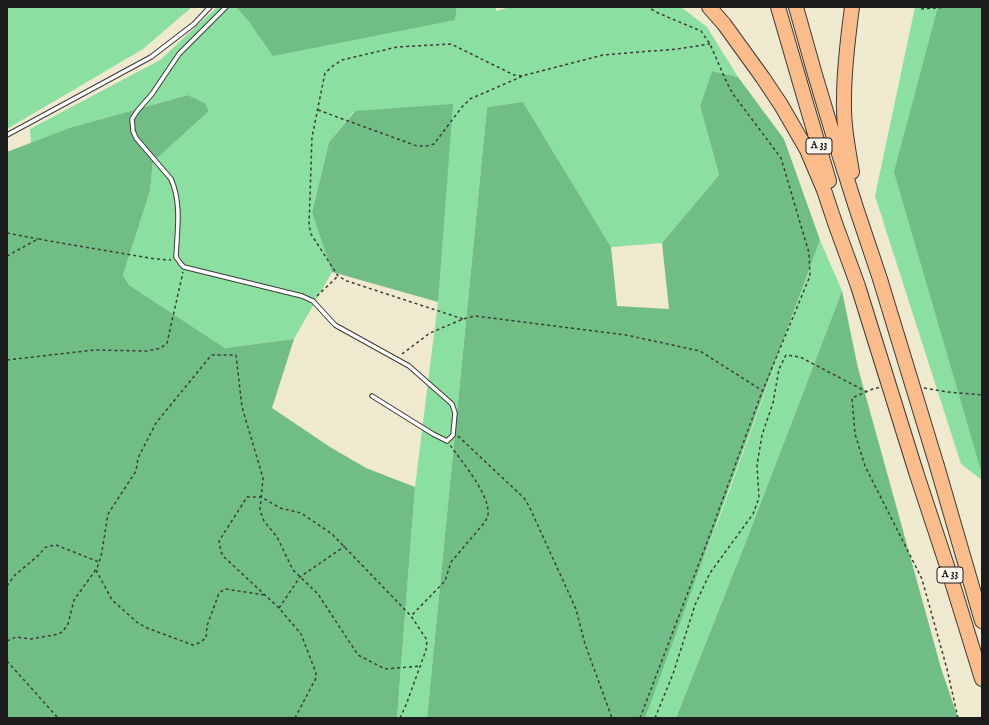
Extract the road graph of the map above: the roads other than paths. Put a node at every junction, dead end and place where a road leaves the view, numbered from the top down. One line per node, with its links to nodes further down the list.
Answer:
1 (210, 7): 7 (lane)
2 (226, 7): 10 (lane)
3 (709, 7): 9 (highway)
4 (778, 7): 9 (highway, A 33)
5 (796, 7): 8 (highway, A 33)
6 (852, 7): 8 (highway)
7 (7, 135)
8 (880, 279): 11 (highway, A 33, bridge)
9 (858, 286): 12 (highway, A 33, bridge)
10 (372, 396)
11 (982, 621)
12 (982, 679)

